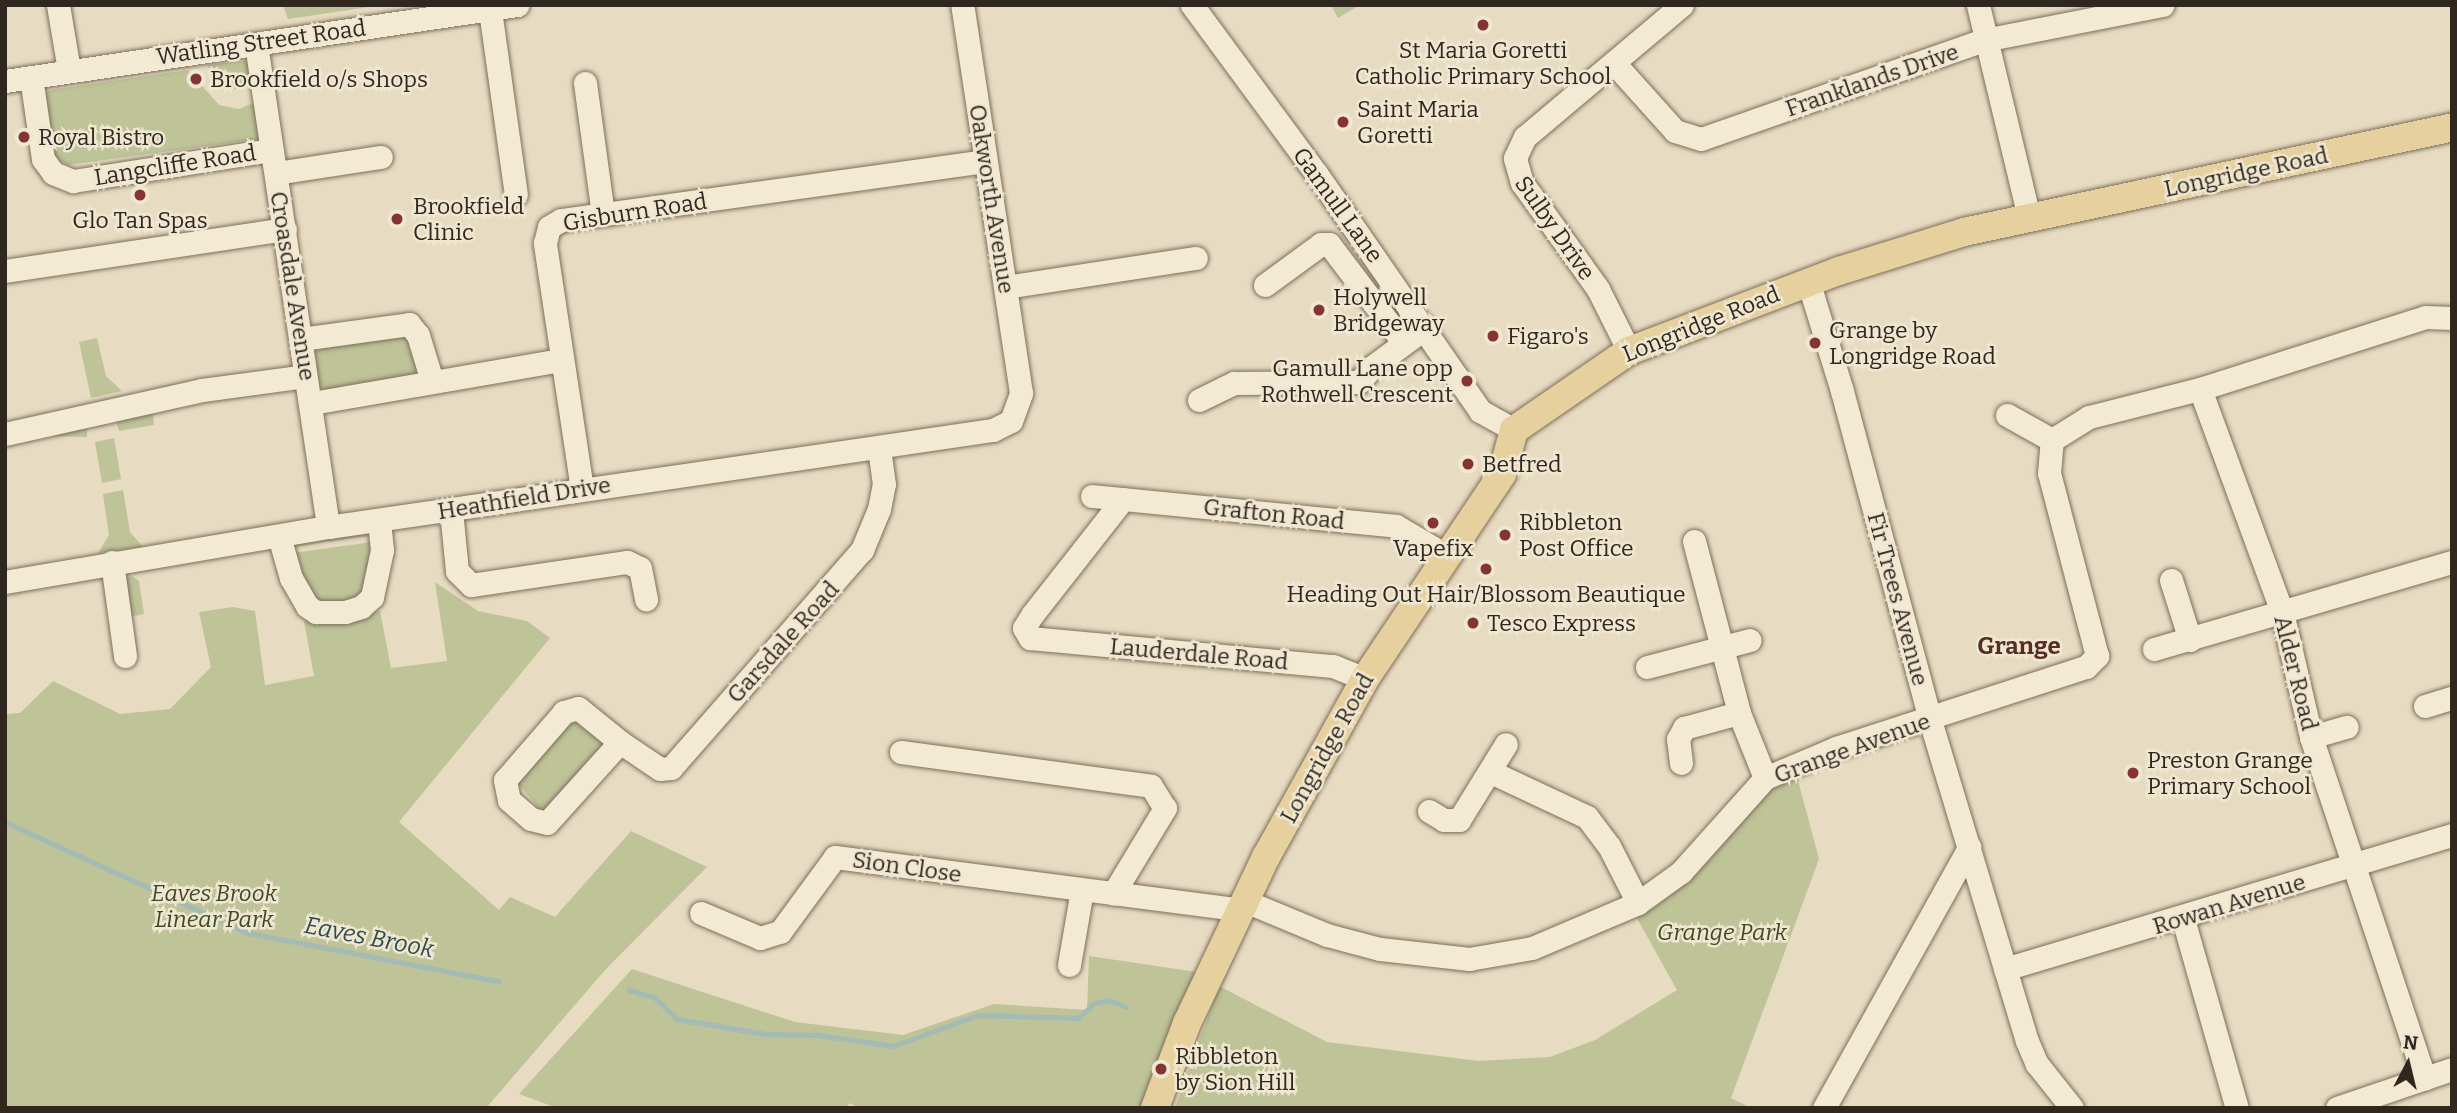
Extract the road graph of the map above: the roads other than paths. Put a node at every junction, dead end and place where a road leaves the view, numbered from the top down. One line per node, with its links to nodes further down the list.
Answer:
1 (58, 5): 12 (street)
2 (517, 5): 8 (street, Watling Street Road)
3 (962, 5): 19 (street, Oakworth Avenue)
4 (1192, 5): 31 (street, Gamull Lane)
5 (1682, 5): 11 (street, Sulby Drive)
6 (1978, 5): 9 (street)
7 (2163, 5): 9 (street, Franklands Drive)
8 (490, 9): 10 (street, Watling Street Road); 21 (street)
9 (1984, 40): 11 (street, Franklands Drive); 23 (street)
10 (256, 44): 12 (street, Watling Street Road); 17 (street, Croasdale Avenue)
11 (1614, 63): 34 (street, Sulby Drive)
12 (69, 70): 13 (street, Watling Street Road)
13 (31, 77): 14 (street, Watling Street Road); 17 (street, Langcliffe Road)
14 (5, 81)
15 (585, 83): 22 (street)
16 (2452, 127): 23 (main road, Longridge Road)
17 (272, 150): 20 (street, Croasdale Avenue)
18 (381, 157): 20 (street)
19 (984, 161): 22 (street, Gisburn Road); 29 (street, Oakworth Avenue)
20 (276, 173): 24 (street, Croasdale Avenue)
21 (516, 194)
22 (603, 214): 35 (street, Gisburn Road)
23 (2029, 218): 27 (main road, Longridge Road)
24 (285, 229): 26 (street); 32 (street, Croasdale Avenue)
25 (1196, 258): 29 (street)
26 (5, 271)
27 (1808, 281): 34 (main road, Longridge Road); 72 (street, Fir Trees Avenue)
28 (1265, 285): 33 (street)
29 (1006, 287): 39 (street, Oakworth Avenue)
30 (2452, 318): 38 (street)
31 (1426, 327): 33 (street); 43 (street, Gamull Lane)
32 (301, 339): 36 (street, Croasdale Avenue); 37 (street)
33 (1404, 343): 40 (street)
34 (1629, 351): 43 (main road, Longridge Road)
35 (561, 360): 37 (street); 47 (street, Gisburn Road)
36 (305, 376): 41 (street, Croasdale Avenue); 44 (street)
37 (432, 381): 41 (street)
38 (2200, 389): 45 (street); 61 (street, Alder Road)
39 (1021, 393): 46 (street, Heathfield Drive)
40 (1199, 400)
41 (312, 403): 52 (street, Croasdale Avenue)
42 (2007, 415): 45 (street)
43 (1514, 430): 55 (main road, Longridge Road)
44 (5, 434)
45 (2052, 440): 72 (street, Grange Avenue)
46 (880, 447): 47 (street, Heathfield Drive); 75 (street, Garsdale Road)
47 (582, 489): 50 (street, Heathfield Drive)
48 (1093, 496): 49 (street, Grafton Road)
49 (1122, 499): 55 (street, Grafton Road); 68 (street, Lauderdale Road)
50 (451, 510): 51 (street, Heathfield Drive); 60 (street)
51 (379, 521): 52 (street, Heathfield Drive); 53 (street)
52 (328, 527): 53 (street, Heathfield Drive)
53 (279, 536): 56 (street, Heathfield Drive)
54 (1694, 541): 64 (street)
55 (1447, 556): 68 (main road, Longridge Road)
56 (112, 562): 59 (street, Heathfield Drive); 66 (street)
57 (2452, 562): 61 (street)
58 (2171, 580): 63 (street)
59 (5, 582)
60 (646, 599)
61 (2282, 612): 63 (street); 74 (street, Alder Road)
62 (1750, 640): 64 (street)
63 (2190, 640): 65 (street)
64 (1722, 647): 67 (street); 71 (street)
65 (2154, 649)
66 (125, 656)
67 (1647, 667)
68 (1365, 679): 88 (main road, Longridge Road)
69 (2452, 698): 70 (street)
70 (2425, 706)
71 (1739, 713): 78 (street); 80 (street)
72 (1930, 720): 80 (street, Grange Avenue); 83 (street, Fir Trees Avenue)
73 (2347, 727): 74 (street)
74 (2311, 737): 84 (street, Alder Road)
75 (620, 742): 75 (street, Garsdale Road)
76 (1506, 744): 79 (street)
77 (901, 752): 86 (street)
78 (1681, 763)
79 (1491, 772): 81 (street); 87 (street)
80 (1765, 778): 87 (street, Grange Avenue)
81 (1429, 811)
82 (2452, 835): 84 (street, Rowan Avenue)
83 (1969, 847): 92 (street, Fir Trees Avenue); 96 (street)
84 (2356, 864): 90 (street, Rowan Avenue); 94 (street, Alder Road)
85 (1082, 890): 86 (street, Sion Close); 89 (street, Sion Close); 91 (street)
86 (1113, 894): 88 (street, Sion Close)
87 (1638, 903): 88 (street, Grange Avenue)
88 (1243, 906): 95 (main road, Longridge Road)
89 (701, 913)
90 (2183, 919): 92 (street, Rowan Avenue); 98 (street)
91 (1069, 965)
92 (2005, 969): 97 (street, Fir Trees Avenue)
93 (2452, 1069): 94 (street)
94 (2425, 1079): 99 (street)
95 (1154, 1108)
96 (1824, 1108)
97 (2071, 1108)
98 (2237, 1108)
99 (2337, 1108)

